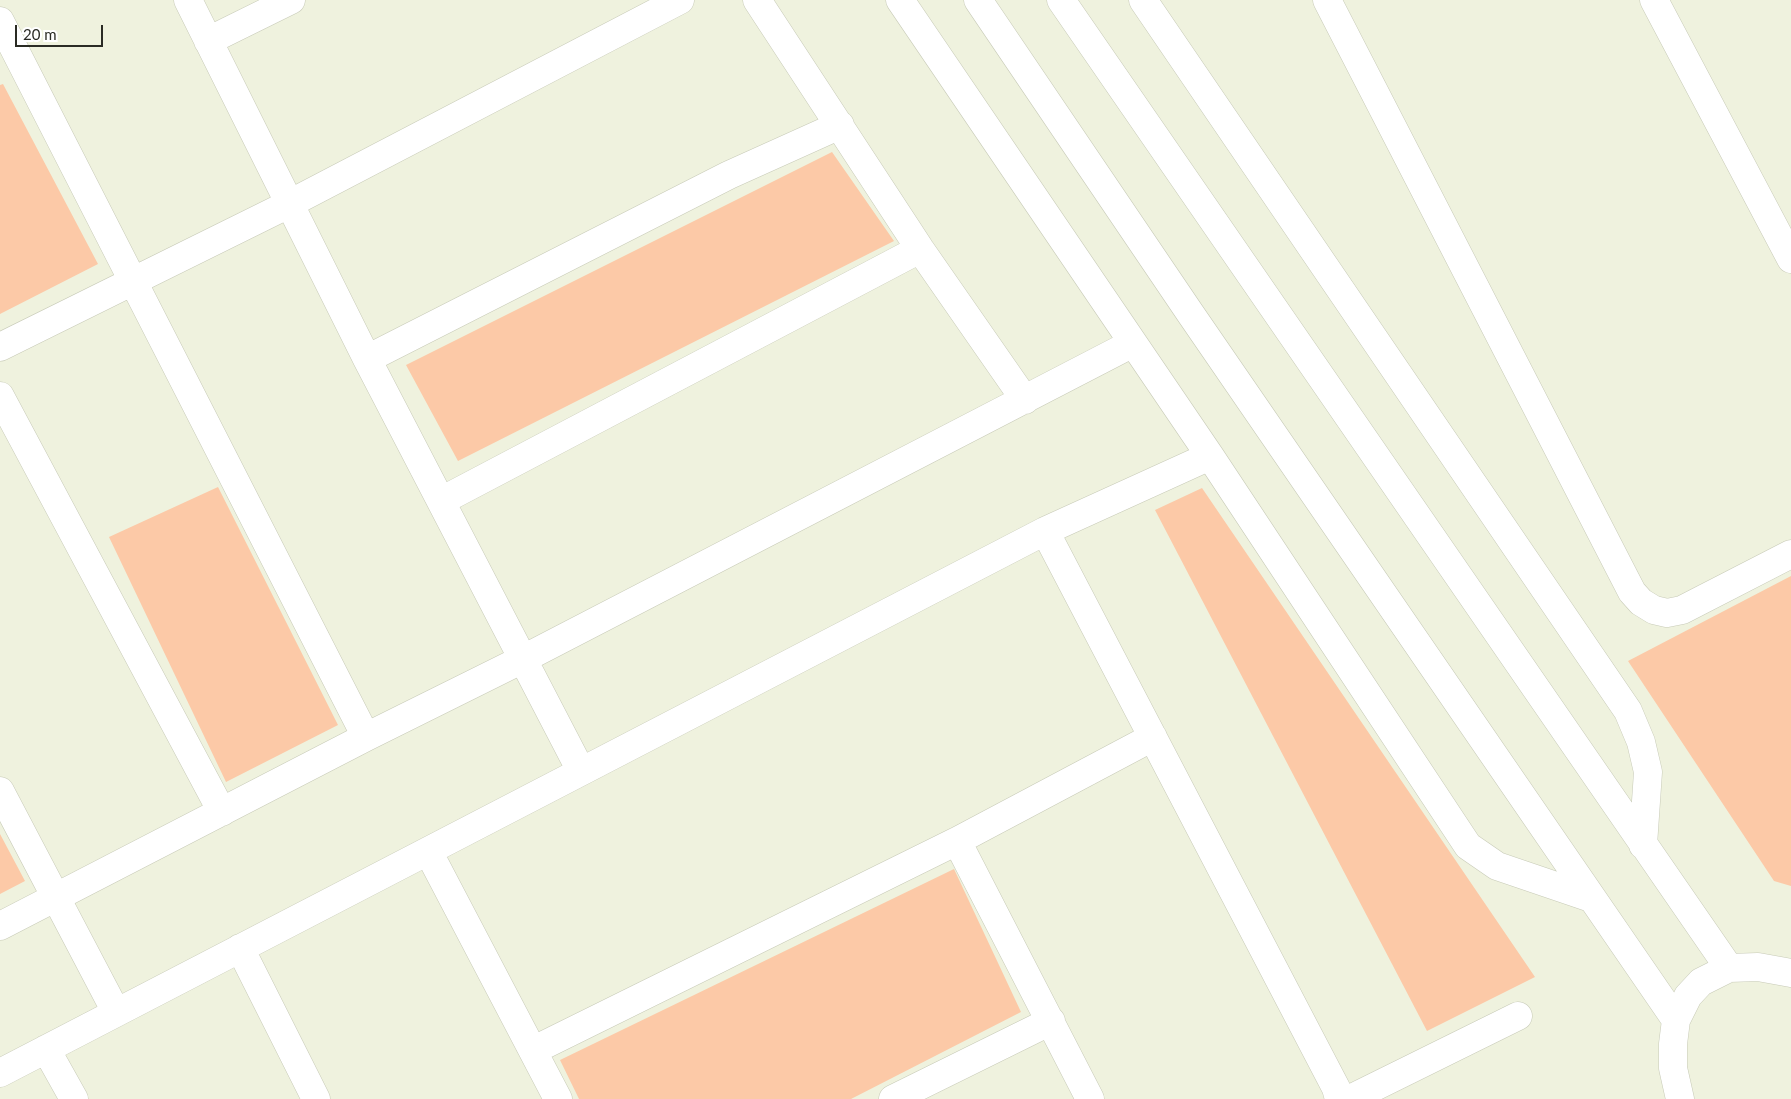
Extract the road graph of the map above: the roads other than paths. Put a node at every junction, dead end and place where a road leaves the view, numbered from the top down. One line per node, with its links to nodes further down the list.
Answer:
1 (188, 0): 12 (street)
2 (291, 0): 12 (street)
3 (680, 0): 14 (street)
4 (757, 0): 13 (street)
5 (900, 0): 18 (street)
6 (978, 0): 37 (street)
7 (1061, 0): 34 (street)
8 (1143, 0): 34 (street)
9 (1327, 0): 26 (street)
10 (1654, 0): 16 (street)
11 (0, 21): 17 (street)
12 (208, 41): 14 (street)
13 (840, 126): 15 (street); 20 (street)
14 (289, 204): 17 (street); 20 (street)
15 (920, 249): 22 (street); 24 (street)
16 (1791, 259)
17 (132, 283): 19 (street); 28 (street)
18 (1133, 343): 22 (street); 23 (street)
19 (0, 347)
20 (367, 359): 24 (street)
21 (0, 396): 32 (street)
22 (1025, 400): 27 (street)
23 (1210, 456): 25 (street); 37 (street)
24 (441, 501): 27 (street)
25 (1045, 531): 29 (street); 30 (street)
26 (1791, 554)
27 (523, 659): 28 (street); 30 (street)
28 (366, 737): 32 (street)
29 (1153, 737): 33 (street); 54 (street)
30 (581, 771): 35 (street)
31 (0, 791): 36 (street)
32 (222, 812): 36 (street)
33 (957, 841): 45 (street); 47 (street)
34 (1643, 845): 40 (street)
35 (428, 850): 39 (street); 47 (street)
36 (56, 897): 38 (street); 42 (street)
37 (1592, 898): 44 (street)
38 (0, 926)
39 (240, 948): 42 (street); 50 (street)
40 (1729, 968): 41 (street); 44 (street)
41 (1791, 973)
42 (116, 1012): 46 (street)
43 (1518, 1016): 55 (street)
44 (1676, 1020): 56 (street)
45 (1051, 1021): 52 (street); 53 (street)
46 (46, 1049): 48 (street); 49 (street)
47 (534, 1050): 51 (street)
48 (0, 1073)
49 (74, 1099)
50 (316, 1099)
51 (558, 1099)
52 (893, 1099)
53 (1090, 1099)
54 (1339, 1099)
55 (1350, 1099)
56 (1680, 1099)

